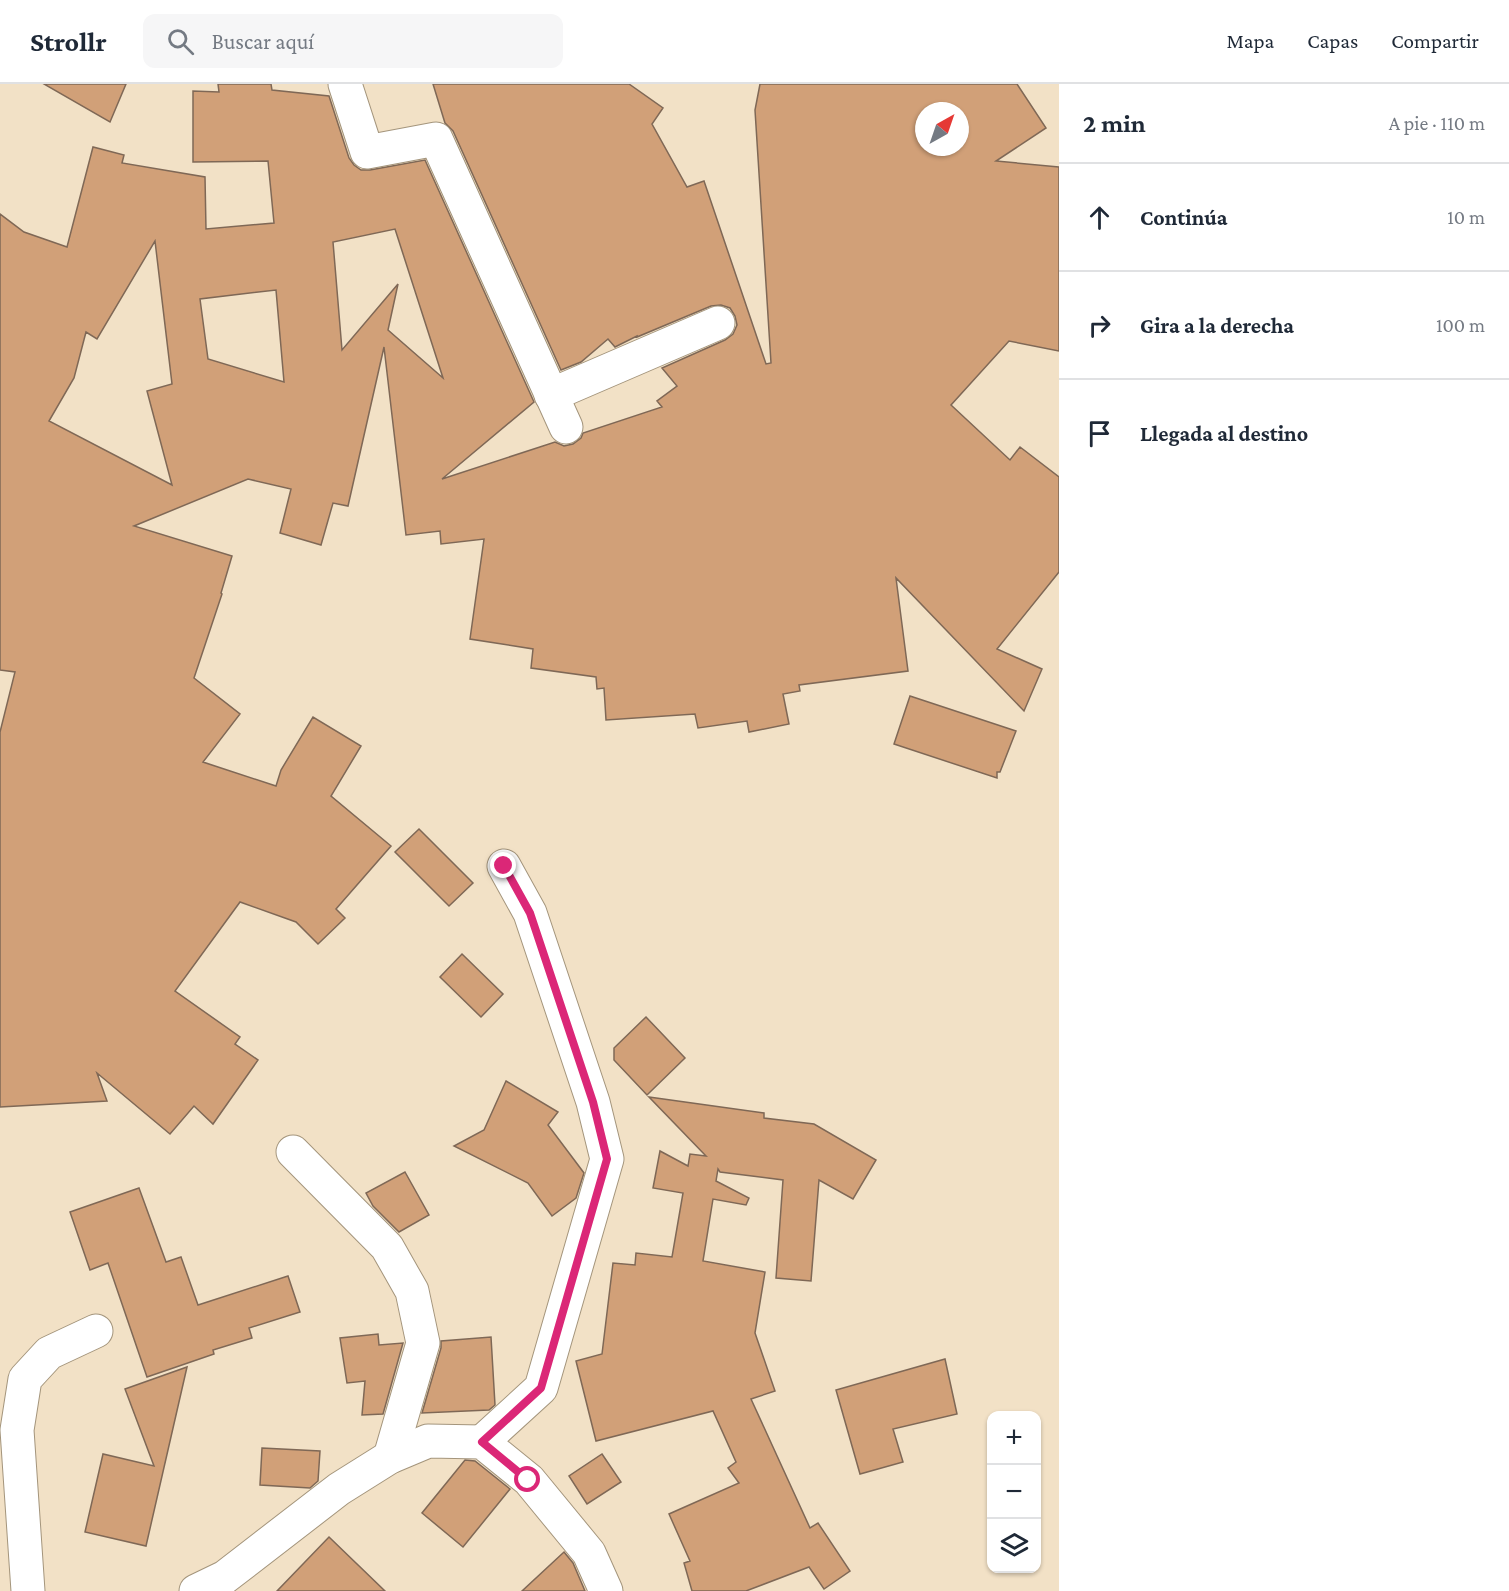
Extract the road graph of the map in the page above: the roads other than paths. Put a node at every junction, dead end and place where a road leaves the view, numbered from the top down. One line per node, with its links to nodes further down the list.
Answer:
1 (345, 84): 3 (street)
2 (718, 323): 3 (street)
3 (551, 395): 4 (street)
4 (566, 427)
5 (504, 866): 8 (street)
6 (293, 1152): 9 (street)
7 (96, 1331): 10 (street)
8 (482, 1442): 9 (street); 12 (street)
9 (390, 1457): 11 (street)
10 (28, 1591)
11 (196, 1591)
12 (606, 1591)

